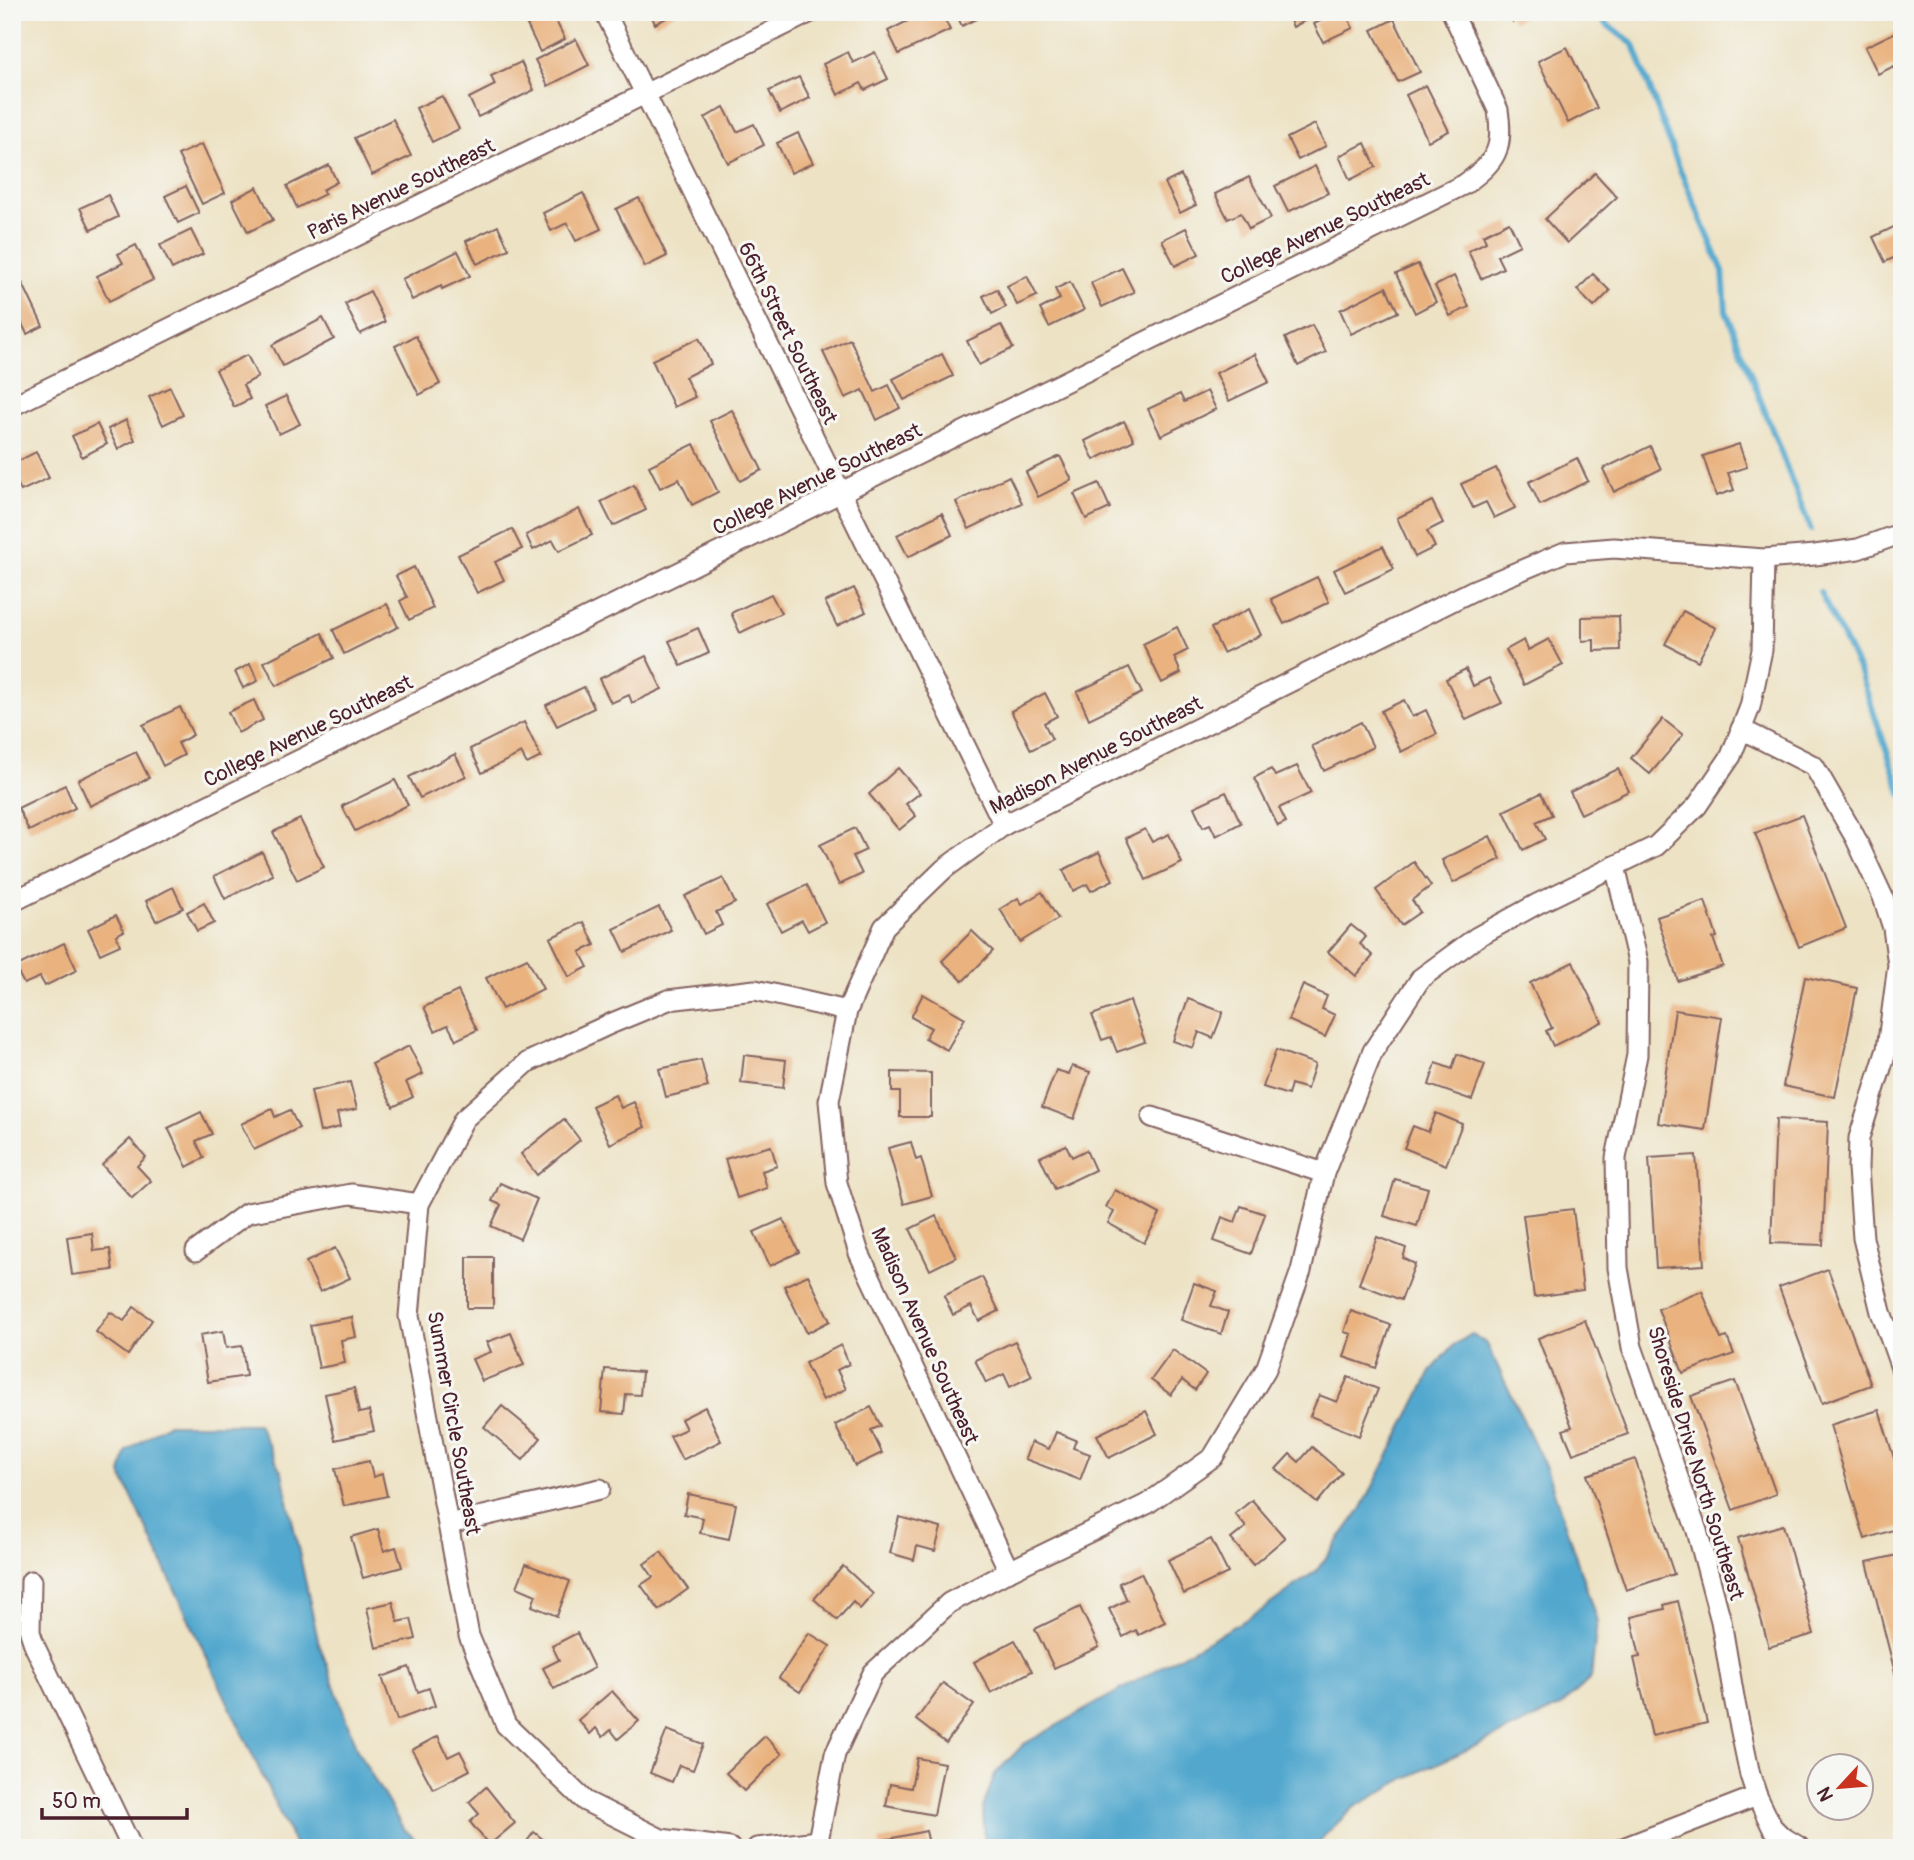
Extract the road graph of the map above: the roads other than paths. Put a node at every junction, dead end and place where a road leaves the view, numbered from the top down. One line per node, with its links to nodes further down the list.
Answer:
1 (605, 12): 4 (street, 66th Street Southeast)
2 (811, 12): 4 (street, Paris Avenue Southeast)
3 (1452, 12): 6 (street, College Avenue Southeast)
4 (644, 94): 5 (street, Paris Avenue Southeast); 6 (street, 66th Street Southeast)
5 (12, 407)
6 (842, 492): 10 (street, 66th Street Southeast); 12 (street, College Avenue Southeast)
7 (1902, 533): 8 (street, Madison Avenue Southeast)
8 (1764, 559): 9 (street); 10 (street, Madison Avenue Southeast)
9 (1741, 729): 11 (street); 18 (street)
10 (1004, 825): 13 (street, Madison Avenue Southeast)
11 (1615, 866): 15 (street); 23 (street, Shoreside Drive North Southeast)
12 (12, 902)
13 (847, 1011): 16 (street, Summer Circle Southeast); 21 (street, Madison Avenue Southeast)
14 (1152, 1117): 15 (street)
15 (1324, 1173): 21 (street)
16 (419, 1204): 17 (street); 20 (street, Summer Circle Southeast)
17 (196, 1251)
18 (1902, 1371)
19 (600, 1489): 20 (street)
20 (449, 1524): 26 (street, Summer Circle Southeast)
21 (1009, 1571): 24 (street)
22 (31, 1581): 25 (street)
23 (1757, 1796): 28 (street); 29 (street, Shoreside Drive North Southeast)
24 (818, 1844): 27 (street)
25 (132, 1848)
26 (730, 1848)
27 (757, 1848)
28 (1623, 1848)
29 (1801, 1848)

